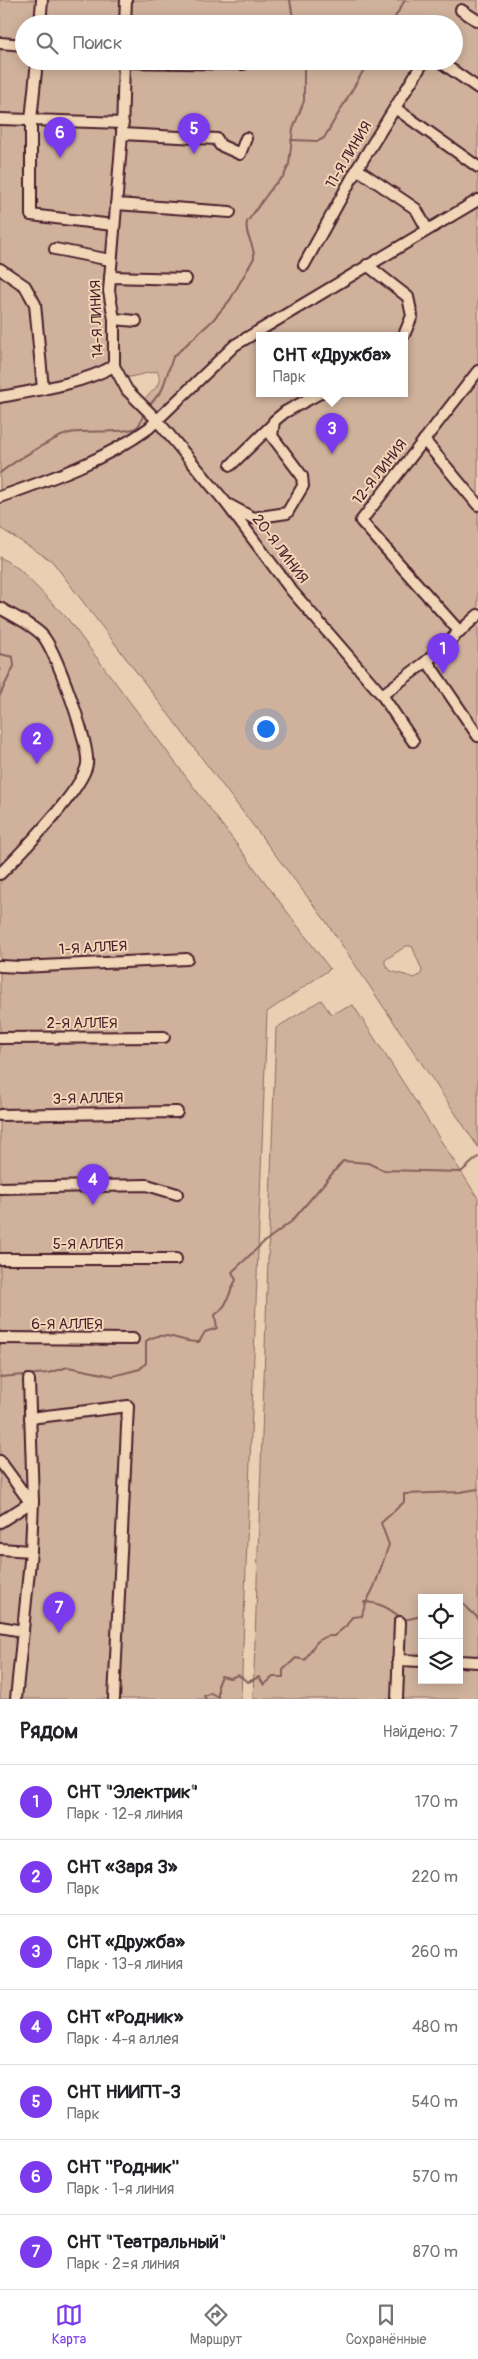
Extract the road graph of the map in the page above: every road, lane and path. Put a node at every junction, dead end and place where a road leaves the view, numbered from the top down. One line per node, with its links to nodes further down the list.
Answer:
1 (42, 0): 4 (street)
2 (126, 0): 5 (street)
3 (461, 10): 6 (street)
4 (41, 15)
5 (125, 15)
6 (478, 21)
7 (0, 43): 8 (street)
8 (15, 44)
9 (36, 70): 16 (street)
10 (124, 70): 17 (street, 14-Я ЛИНИЯ)
11 (418, 70): 14 (street, 11-Я ЛИНИЯ)
12 (452, 70): 13 (street)
13 (478, 88)
14 (395, 108): 20 (street); 21 (street, 11-Я ЛИНИЯ)
15 (0, 119): 16 (street)
16 (31, 120): 17 (street); 25 (street)
17 (122, 123): 18 (street, 14-Я ЛИНИЯ)
18 (122, 134): 19 (street); 23 (street, 14-Я ЛИНИЯ)
19 (246, 138)
20 (478, 166)
21 (357, 170): 26 (street); 29 (street, 11-Я ЛИНИЯ)
22 (478, 200): 26 (street)
23 (116, 204): 24 (street); 25 (street, 14-Я ЛИНИЯ)
24 (230, 212)
25 (113, 229): 28 (street, 14-Я ЛИНИЯ)
26 (427, 229): 30 (street)
27 (55, 249): 28 (street)
28 (110, 260): 32 (street, 14-Я ЛИНИЯ)
29 (304, 265)
30 (367, 266): 37 (street); 38 (street)
31 (0, 269): 41 (street)
32 (110, 277): 33 (street); 34 (street, 14-Я ЛИНИЯ)
33 (186, 279)
34 (114, 319): 35 (street); 39 (street, 14-Я ЛИНИЯ)
35 (136, 321)
36 (256, 332): 44 (street)
37 (257, 332)
38 (405, 332)
39 (114, 366): 41 (street); 44 (street, 14-Я ЛИНИЯ)
40 (478, 371): 46 (street, 12-Я ЛИНИЯ)
41 (43, 389): 42 (street)
42 (0, 397)
43 (313, 397): 45 (street)
44 (156, 419): 48 (street); 49 (street, 20-Я ЛИНИЯ)
45 (274, 424): 47 (street); 49 (street)
46 (424, 440): 50 (street); 53 (street, 12-Я ЛИНИЯ)
47 (231, 465)
48 (0, 497)
49 (226, 503): 55 (street, 20-Я ЛИНИЯ)
50 (478, 505)
51 (0, 608): 58 (street)
52 (478, 616): 53 (street)
53 (460, 632): 54 (street)
54 (427, 661): 55 (street); 56 (street)
55 (382, 695): 57 (street, 20-Я ЛИНИЯ)
56 (478, 736)
57 (413, 741)
58 (0, 874)
59 (187, 959): 60 (street, 1-Я АЛЛЕЯ)
60 (0, 966)
61 (164, 1037): 62 (street, 2-Я АЛЛЕЯ)
62 (0, 1038)
63 (177, 1112): 64 (street, 3-Я АЛЛЕЯ)
64 (0, 1115)
65 (0, 1188): 66 (street)
66 (177, 1194)
67 (0, 1259): 68 (street, 5-Я АЛЛЕЯ)
68 (176, 1259)
69 (0, 1338): 70 (street, 6-Я АЛЛЕЯ)
70 (133, 1339)
71 (29, 1380): 72 (street)
72 (30, 1418): 74 (street); 86 (street)
73 (0, 1461): 74 (street)
74 (31, 1501): 75 (street); 77 (street)
75 (0, 1522)
76 (0, 1549): 77 (street)
77 (31, 1550): 80 (street)
78 (400, 1622): 81 (street)
79 (0, 1627): 80 (street)
80 (23, 1631): 85 (street)
81 (398, 1660): 82 (street); 87 (street)
82 (418, 1660)
83 (463, 1661): 84 (street)
84 (478, 1662)
85 (16, 1699)
86 (114, 1699)
87 (397, 1699)

